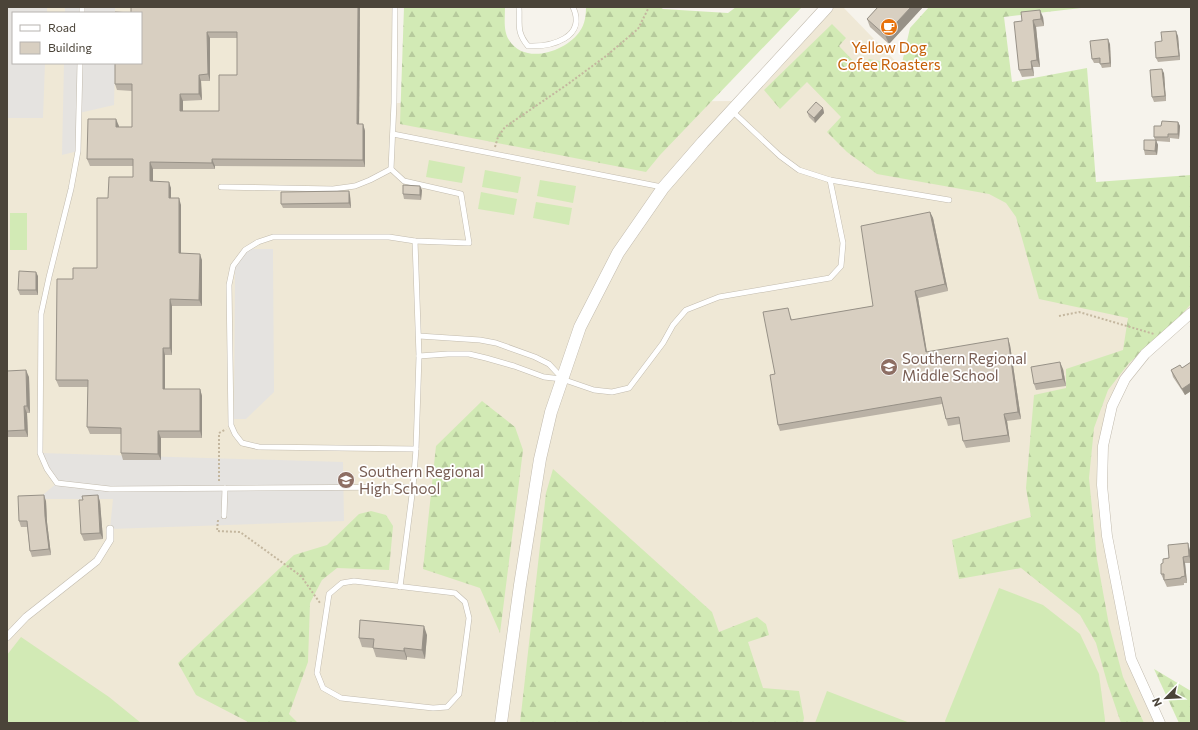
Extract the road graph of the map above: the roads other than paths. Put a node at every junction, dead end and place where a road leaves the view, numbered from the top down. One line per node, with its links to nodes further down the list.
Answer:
1 (396, 7): 7 (lane)
2 (519, 7): 3 (lane)
3 (573, 7)
4 (825, 8): 6 (street)
5 (80, 64): 20 (lane)
6 (732, 111): 9 (lane); 11 (street)
7 (393, 134): 8 (lane); 11 (lane)
8 (391, 169): 10 (lane); 13 (lane)
9 (830, 180): 12 (lane); 17 (lane)
10 (221, 187)
11 (663, 188): 17 (street)
12 (949, 200)
13 (416, 241): 15 (lane); 18 (lane)
14 (1191, 313): 26 (street)
15 (419, 336): 16 (lane); 17 (lane)
16 (419, 356): 17 (lane); 18 (lane)
17 (562, 379): 25 (street)
18 (416, 449): 19 (lane)
19 (413, 487): 20 (lane); 23 (lane)
20 (225, 488): 21 (lane)
21 (221, 516)
22 (110, 529): 24 (street)
23 (400, 587): 23 (lane)
24 (7, 637)
25 (502, 723)
26 (1160, 723)

